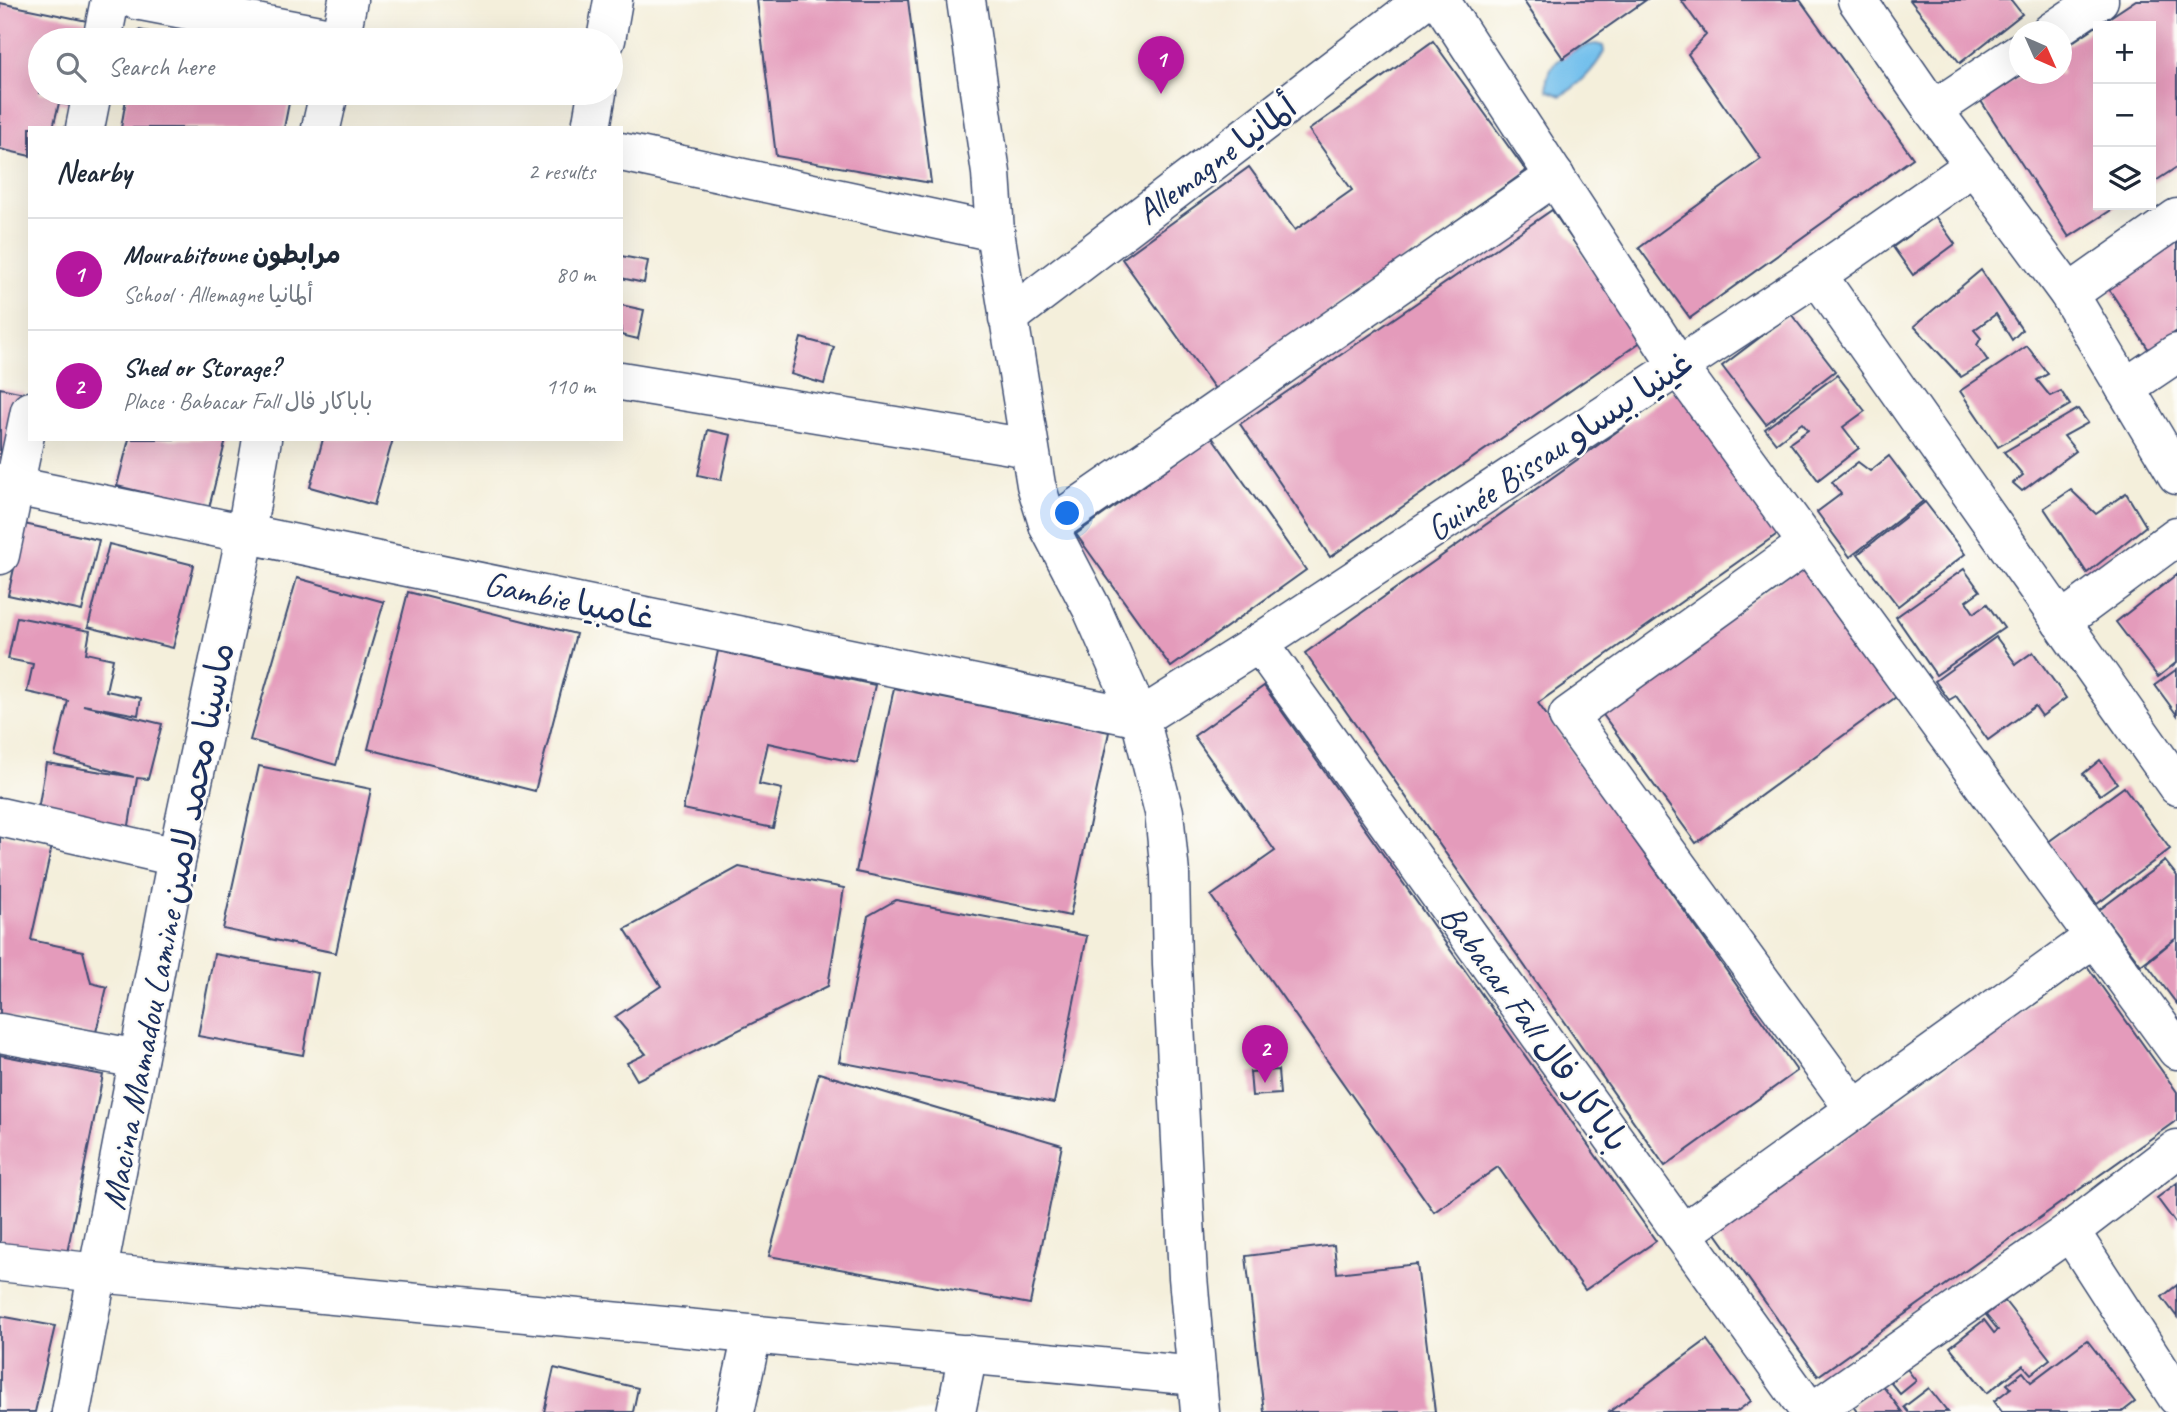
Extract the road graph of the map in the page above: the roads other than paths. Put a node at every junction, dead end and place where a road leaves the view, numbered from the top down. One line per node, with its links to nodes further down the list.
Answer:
1 (110, 0): 11 (street)
2 (136, 0): 12 (street)
3 (348, 0): 13 (street)
4 (613, 0): 14 (street)
5 (966, 0): 27 (street)
6 (1424, 0): 30 (street, Allemagne ألمانيا)
7 (1440, 0): 25 (street)
8 (1857, 0): 19 (street)
9 (2099, 0): 10 (street)
10 (2068, 21)
11 (104, 28)
12 (279, 28)
13 (342, 28)
14 (608, 28)
15 (2009, 59): 19 (street)
16 (90, 105): 20 (street)
17 (326, 105): 21 (street)
18 (595, 105): 22 (street)
19 (1933, 110): 24 (street)
20 (85, 126)
21 (321, 126)
22 (591, 126)
23 (623, 152): 27 (street)
24 (1973, 166): 28 (street, Guinée Bissau غينيا بيساو); 29 (street)
25 (1555, 176): 32 (street); 40 (street)
26 (2177, 218): 29 (street)
27 (995, 232): 30 (street)
28 (1817, 275): 32 (street, Guinée Bissau غينيا بيساو); 45 (street)
29 (2069, 294): 34 (street)
30 (1008, 318): 37 (street)
31 (2177, 353): 34 (street)
32 (1678, 366): 43 (street); 46 (street, Guinée Bissau غينيا بيساو)
33 (623, 381): 37 (street)
34 (2125, 388): 38 (street)
35 (28, 418): 39 (street)
36 (261, 441): 41 (street, Macina Mamadou Lamine ماسينا محمد لامين)
37 (1029, 448): 40 (street)
38 (2177, 475)
39 (8, 484): 41 (street, Gambie غامبيا); 44 (street)
40 (1049, 527): 47 (street)
41 (246, 533): 47 (street, Gambie غامبيا); 50 (street, Macina Mamadou Lamine ماسينا محمد لامين)
42 (2177, 536): 45 (street)
43 (1807, 544): 51 (street); 55 (street)
44 (0, 555)
45 (2061, 622): 48 (street)
46 (1259, 643): 47 (street, Guinée Bissau غينيا بيساو); 58 (street, Babacar Fall باباكار فال)
47 (1140, 718): 63 (street)
48 (2177, 786)
49 (0, 817): 50 (street)
50 (177, 857): 54 (street, Macina Mamadou Lamine ماسينا محمد لامين)
51 (2093, 938): 53 (street); 55 (street)
52 (0, 1033): 54 (street)
53 (2177, 1050)
54 (138, 1059): 60 (street, Macina Mamadou Lamine ماسينا محمد لامين)
55 (1855, 1110): 58 (street)
56 (2177, 1149): 57 (street)
57 (2070, 1231): 64 (street); 68 (street)
58 (1682, 1234): 68 (street, Babacar Fall باباكار فال)
59 (0, 1262): 60 (street)
60 (98, 1273): 61 (street); 65 (street, Macina Mamadou Lamine ماسينا محمد لامين)
61 (751, 1335): 62 (street); 66 (street)
62 (968, 1354): 63 (street); 67 (street)
63 (1199, 1394)
64 (2177, 1396)
65 (71, 1412)
66 (735, 1412)
67 (956, 1412)
68 (1811, 1412)

